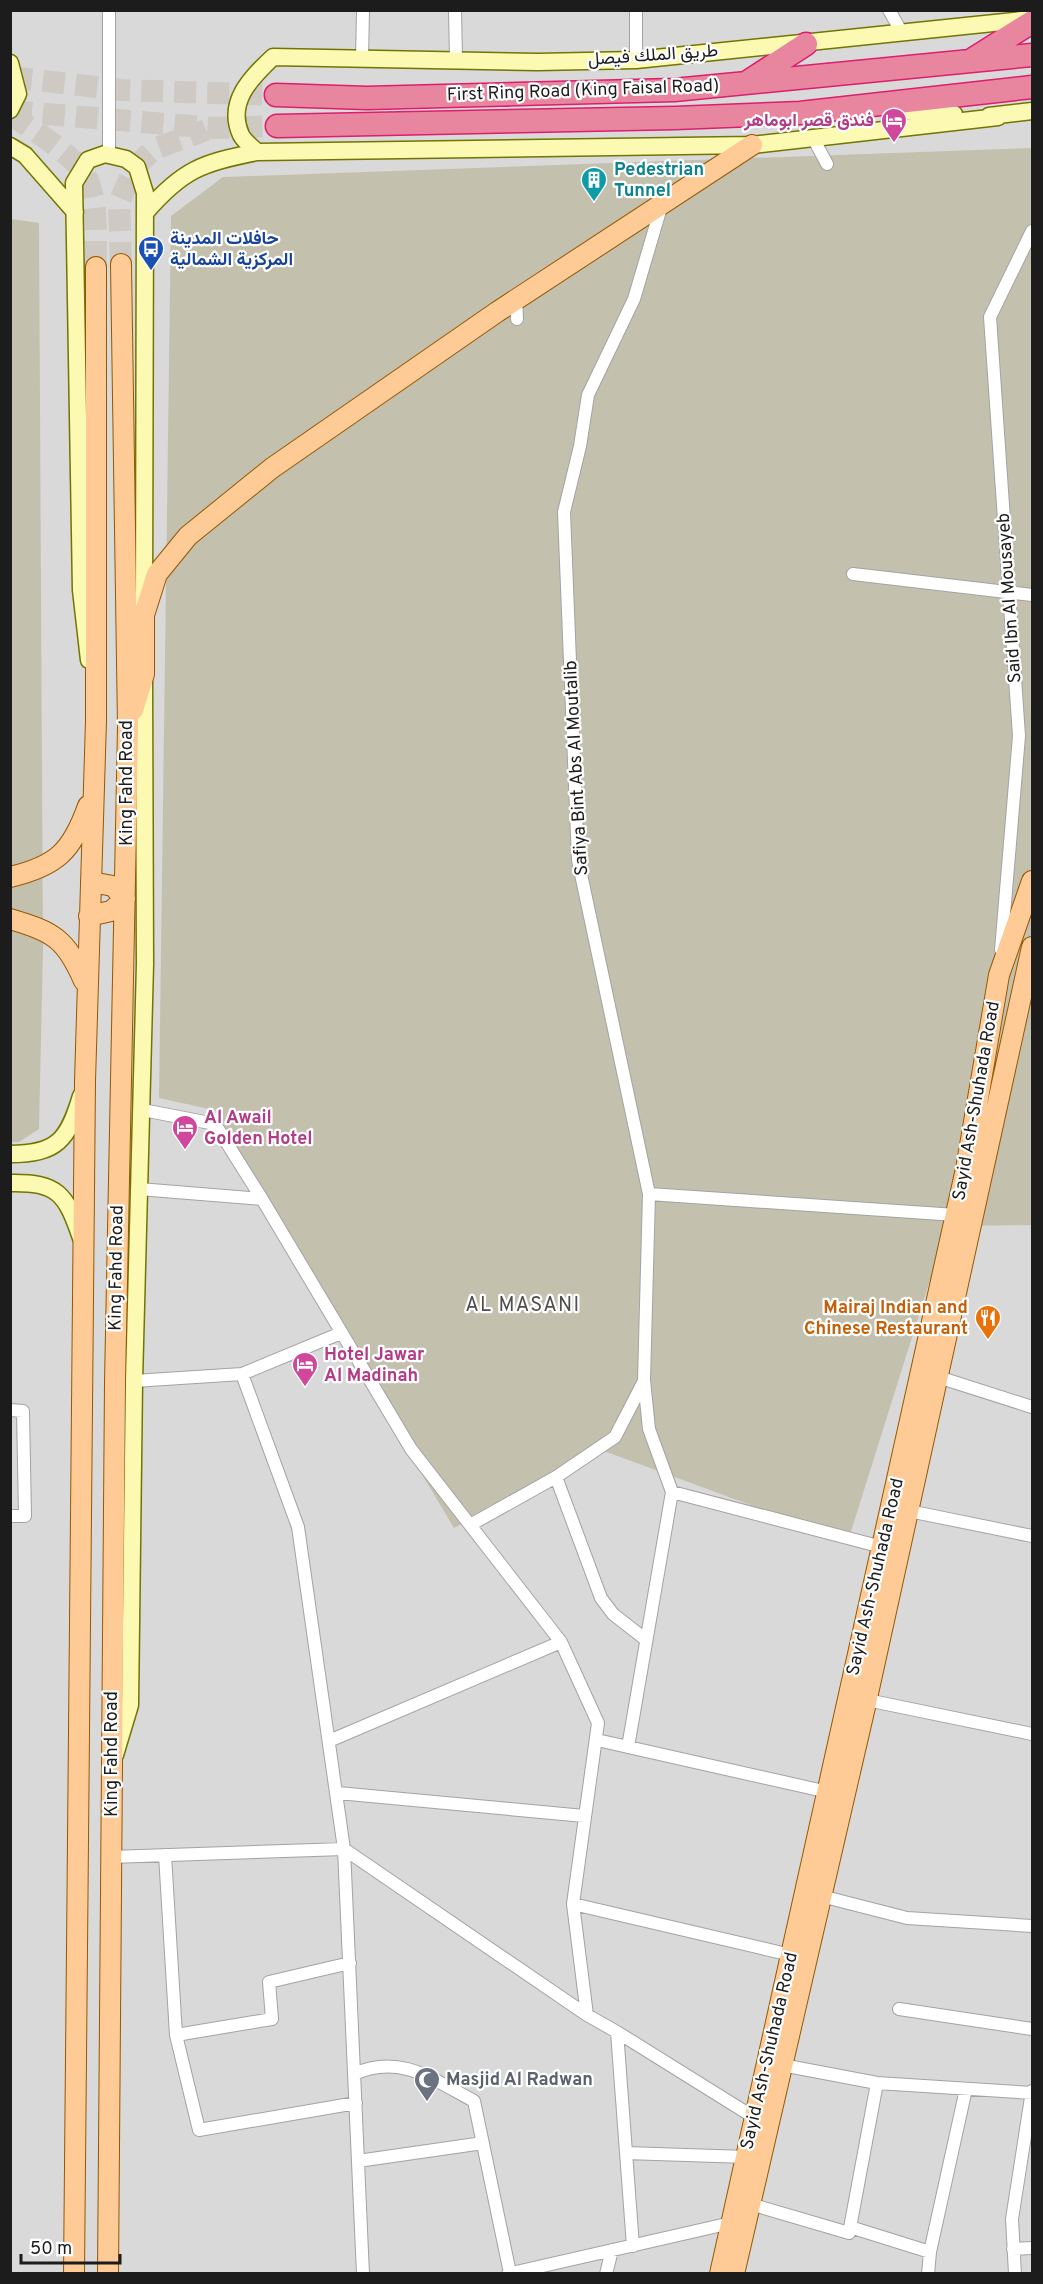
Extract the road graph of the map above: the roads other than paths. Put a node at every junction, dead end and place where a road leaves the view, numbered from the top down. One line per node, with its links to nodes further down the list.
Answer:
1 (109, 10): 28 (street)
2 (363, 10): 10 (street)
3 (455, 10): 11 (street)
4 (636, 10): 12 (street)
5 (889, 10): 7 (street)
6 (1032, 21): 7 (main road, طريق الملك فيصل); 13 (highway)
7 (902, 33): 8 (main road, طريق الملك فيصل)
8 (806, 44): 12 (main road, طريق الملك فيصل); 16 (highway)
9 (1032, 55): 13 (highway, First Ring Road (King Faisal Road))
10 (362, 58): 11 (main road, طريق الملك فيصل); 27 (main road, طريق الملك فيصل)
11 (456, 60): 12 (main road, طريق الملك فيصل)
12 (636, 60)
13 (969, 62): 15 (highway, First Ring Road (King Faisal Road))
14 (10, 63): 20 (main road)
15 (838, 74): 16 (highway, First Ring Road (King Faisal Road)); 19 (highway)
16 (746, 83): 18 (highway, First Ring Road (King Faisal Road))
17 (1032, 87): 19 (highway, First Ring Road (King Faisal Road))
18 (276, 95)
19 (851, 109): 22 (main road); 23 (highway, First Ring Road (King Faisal Road))
20 (10, 110)
21 (1032, 111): 22 (main road)
22 (998, 117): 24 (main road)
23 (277, 126)
24 (813, 138): 25 (main road); 29 (street)
25 (752, 145): 27 (main road); 30 (main road)
26 (10, 146): 31 (main road)
27 (257, 152): 32 (main road)
28 (109, 154): 31 (main road); 32 (main road)
29 (827, 164)
30 (663, 202): 36 (main road); 63 (street, Safiya Bint Abs Al Moutalib)
31 (75, 212): 43 (main road)
32 (145, 213): 41 (main road)
33 (1032, 231): 39 (street, Said Ibn Al Mousayeb)
34 (121, 264): 44 (main road, King Fahd Road)
35 (96, 267): 43 (main road, King Fahd Road)
36 (516, 298): 37 (street); 41 (main road)
37 (517, 319)
38 (853, 574): 39 (street)
39 (1009, 593): 40 (street); 55 (street, Said Ibn Al Mousayeb)
40 (1032, 595)
41 (144, 615): 42 (main road)
42 (144, 674): 44 (main road); 47 (main road)
43 (96, 721): 45 (main road, King Fahd Road)
44 (128, 727): 46 (main road, King Fahd Road)
45 (94, 789): 48 (main road); 50 (main road, King Fahd Road)
46 (127, 826): 47 (street); 51 (main road, King Fahd Road)
47 (147, 826): 59 (main road)
48 (10, 877)
49 (1032, 881): 55 (main road, Sayid Ash-Shuhada Road)
50 (91, 882): 51 (main road); 52 (main road, King Fahd Road)
51 (125, 899): 52 (main road); 88 (main road, King Fahd Road)
52 (89, 916): 57 (main road, King Fahd Road)
53 (10, 919): 57 (main road)
54 (1032, 947): 56 (main road, Sayid Ash-Shuhada Road)
55 (999, 975): 56 (main road); 65 (main road, Sayid Ash-Shuhada Road)
56 (1030, 975): 69 (main road, Sayid Ash-Shuhada Road)
57 (87, 989): 58 (main road, King Fahd Road)
58 (85, 1081): 60 (main road); 66 (main road, King Fahd Road)
59 (142, 1110): 62 (main road); 64 (street)
60 (10, 1154)
61 (10, 1182): 66 (main road)
62 (139, 1190): 64 (street); 71 (main road)
63 (649, 1194): 65 (street); 70 (street, Safiya Bint Abs Al Moutalib)
64 (262, 1199): 67 (street)
65 (956, 1215): 80 (main road, Sayid Ash-Shuhada Road)
66 (83, 1246): 125 (main road, King Fahd Road)
67 (341, 1333): 68 (street); 78 (street)
68 (242, 1374): 71 (street); 86 (street)
69 (938, 1377): 72 (street); 76 (main road, Sayid Ash-Shuhada Road)
70 (644, 1380): 74 (street); 75 (street, Safiya Bint Abs Al Moutalib)
71 (134, 1381): 88 (main road)
72 (1032, 1407)
73 (10, 1410): 77 (street)
74 (556, 1477): 78 (street); 81 (street)
75 (672, 1492): 80 (street); 81 (street)
76 (909, 1510): 79 (street); 83 (main road, Sayid Ash-Shuhada Road)
77 (10, 1516)
78 (470, 1525): 82 (street)
79 (1032, 1536)
80 (882, 1547): 89 (main road, Sayid Ash-Shuhada Road)
81 (645, 1639): 87 (street)
82 (561, 1642): 85 (street); 86 (street)
83 (867, 1700): 84 (street); 95 (main road, Sayid Ash-Shuhada Road)
84 (1032, 1734)
85 (597, 1740): 87 (street); 91 (street)
86 (329, 1741): 90 (street)
87 (628, 1747): 89 (street)
88 (112, 1767): 94 (main road, King Fahd Road)
89 (828, 1792): 98 (main road, Sayid Ash-Shuhada Road)
90 (338, 1794): 91 (street); 92 (street)
91 (584, 1816): 96 (street)
92 (344, 1849): 93 (street); 99 (street); 101 (street)
93 (165, 1856): 94 (street); 104 (street)
94 (111, 1857): 126 (main road, King Fahd Road)
95 (821, 1896): 97 (street); 105 (main road, Sayid Ash-Shuhada Road)
96 (573, 1904): 98 (street); 101 (street)
97 (1032, 1926)
98 (791, 1955): 111 (main road, Sayid Ash-Shuhada Road)
99 (350, 1963): 104 (street); 106 (street)
100 (899, 2009): 102 (street)
101 (587, 2015): 103 (street)
102 (1032, 2029)
103 (617, 2032): 111 (street); 113 (street)
104 (176, 2035): 110 (street)
105 (782, 2065): 107 (street); 116 (main road, Sayid Ash-Shuhada Road)
106 (354, 2074): 110 (street); 112 (street)
107 (877, 2083): 108 (street); 118 (street)
108 (966, 2089): 109 (street); 123 (street)
109 (1032, 2092): 121 (street)
110 (356, 2103): 115 (street)
111 (755, 2118): 114 (main road, Sayid Ash-Shuhada Road)
112 (483, 2143): 115 (street); 124 (street)
113 (626, 2153): 114 (street); 119 (street)
114 (746, 2157): 117 (main road, Sayid Ash-Shuhada Road)
115 (358, 2161): 127 (street)
116 (750, 2204): 118 (street); 130 (main road, Sayid Ash-Shuhada Road)
117 (731, 2223): 119 (street); 129 (main road, Sayid Ash-Shuhada Road)
118 (850, 2226): 123 (street)
119 (633, 2246): 122 (street)
120 (1032, 2248): 121 (street)
121 (1013, 2249): 132 (street)
122 (612, 2250): 124 (street); 128 (street)
123 (930, 2252): 131 (street)
124 (509, 2273)
125 (74, 2274)
126 (108, 2274)
127 (363, 2274)
128 (606, 2274)
129 (720, 2274)
130 (734, 2274)
131 (928, 2274)
132 (1015, 2274)

